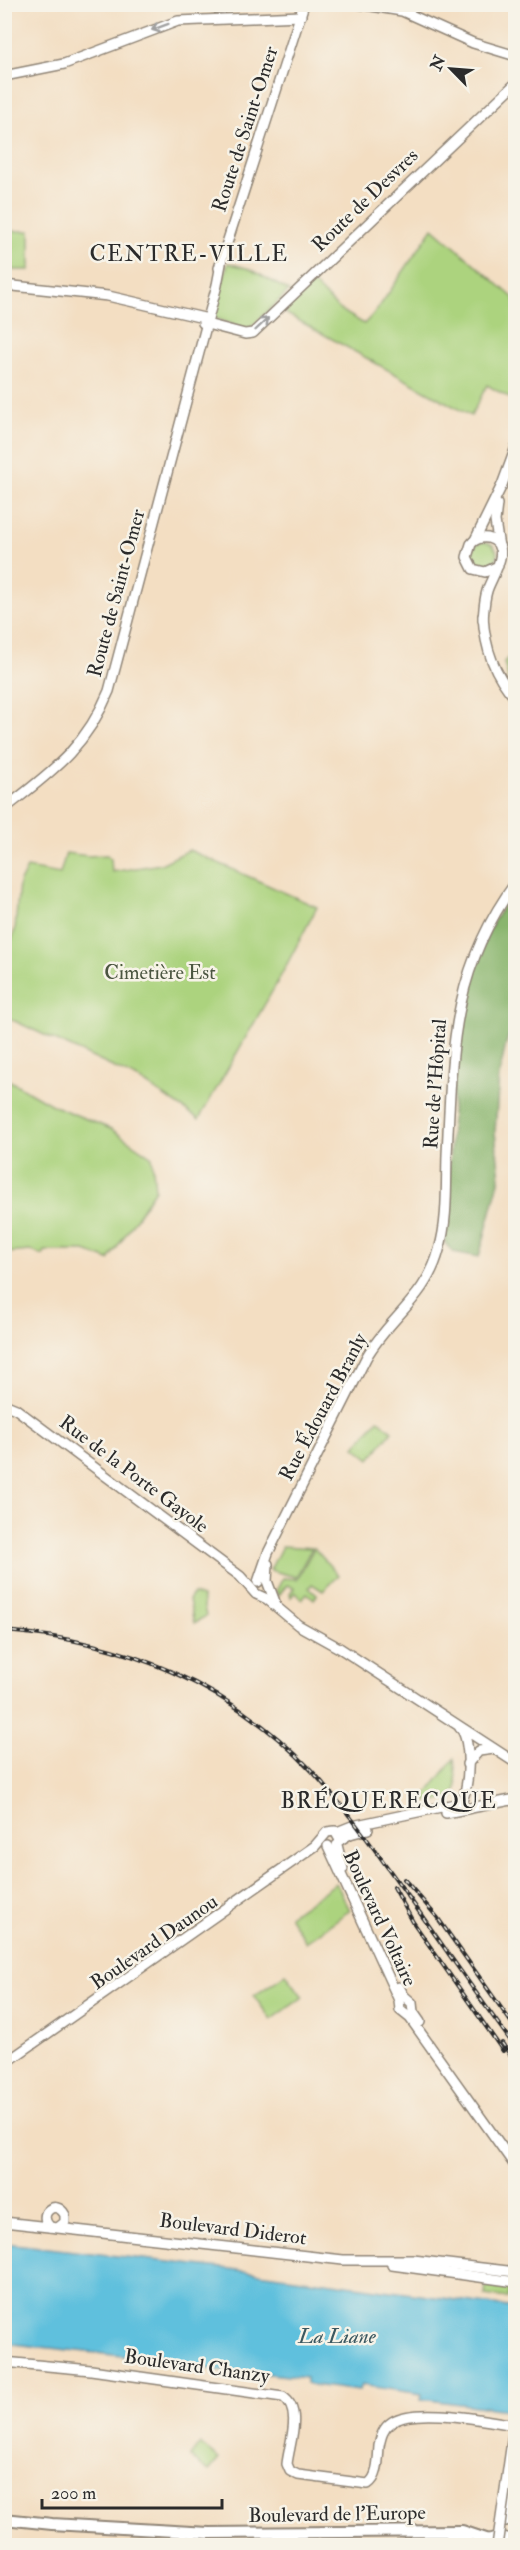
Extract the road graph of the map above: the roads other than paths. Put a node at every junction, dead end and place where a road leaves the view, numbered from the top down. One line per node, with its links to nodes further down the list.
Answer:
1 (304, 4): 3 (street, Route de Saint-Omer)
2 (359, 4): 4 (street)
3 (301, 16): 5 (street, one-way to 5); 8 (street, Route de Saint-Omer)
4 (516, 56)
5 (4, 76)
6 (516, 83): 8 (street, Route de Desvres, one-way to 6)
7 (4, 285): 8 (street)
8 (205, 321): 17 (street, Route de Saint-Omer)
9 (516, 447): 10 (street)
10 (502, 485): 11 (street); 12 (street)
11 (475, 540): 12 (street); 14 (street)
12 (499, 547): 13 (street)
13 (498, 566): 14 (street); 15 (street)
14 (476, 570): 15 (street)
15 (483, 620): 16 (street)
16 (516, 699)
17 (82, 740): 18 (street, Route de Saint-Omer); 19 (street, Route de Saint-Omer)
18 (4, 802)
19 (4, 808)
20 (516, 882): 21 (street, Rue de l'Hôpital)
21 (417, 1296): 23 (street, Rue Édouard Branly)
22 (4, 1404): 23 (street, Rue de la Porte Gayole)
23 (261, 1587): 24 (street)
24 (454, 1722): 25 (street); 27 (street)
25 (494, 1749): 26 (street); 27 (street)
26 (516, 1763)
27 (467, 1764): 28 (street)
28 (467, 1785): 30 (street); 31 (street)
29 (516, 1799): 30 (street)
30 (487, 1804): 31 (street)
31 (332, 1841): 32 (street, Boulevard Voltaire); 33 (street, Boulevard Daunou); 34 (street, Boulevard Daunou)
32 (406, 2007): 35 (street, Boulevard Voltaire); 36 (street, Boulevard Voltaire)
33 (4, 2064)
34 (4, 2071)
35 (516, 2159)
36 (516, 2167)
37 (45, 2214): 38 (street); 40 (street, Boulevard Diderot); 41 (street)
38 (66, 2216): 41 (street); 42 (street, Boulevard Diderot)
39 (4, 2222): 40 (street, Boulevard Diderot)
40 (20, 2223): 41 (street, Boulevard Diderot)
41 (55, 2227): 42 (street, Boulevard Diderot)
42 (97, 2231): 43 (street, Boulevard Diderot)
43 (366, 2261): 44 (street, Boulevard Diderot); 45 (street, Boulevard Diderot)
44 (513, 2271)
45 (516, 2282)
46 (4, 2362): 48 (street, Boulevard Chanzy)
47 (516, 2412): 54 (street, bridge)
48 (516, 2425)
49 (516, 2451): 50 (street)
50 (513, 2486): 53 (street)
51 (516, 2509): 53 (street)
52 (4, 2521): 54 (main road, Boulevard de l'Europe); 56 (main road, Boulevard de l'Europe)
53 (506, 2521): 57 (street)
54 (489, 2544): 55 (highway)
55 (516, 2545)
56 (471, 2546)
57 (503, 2546)

